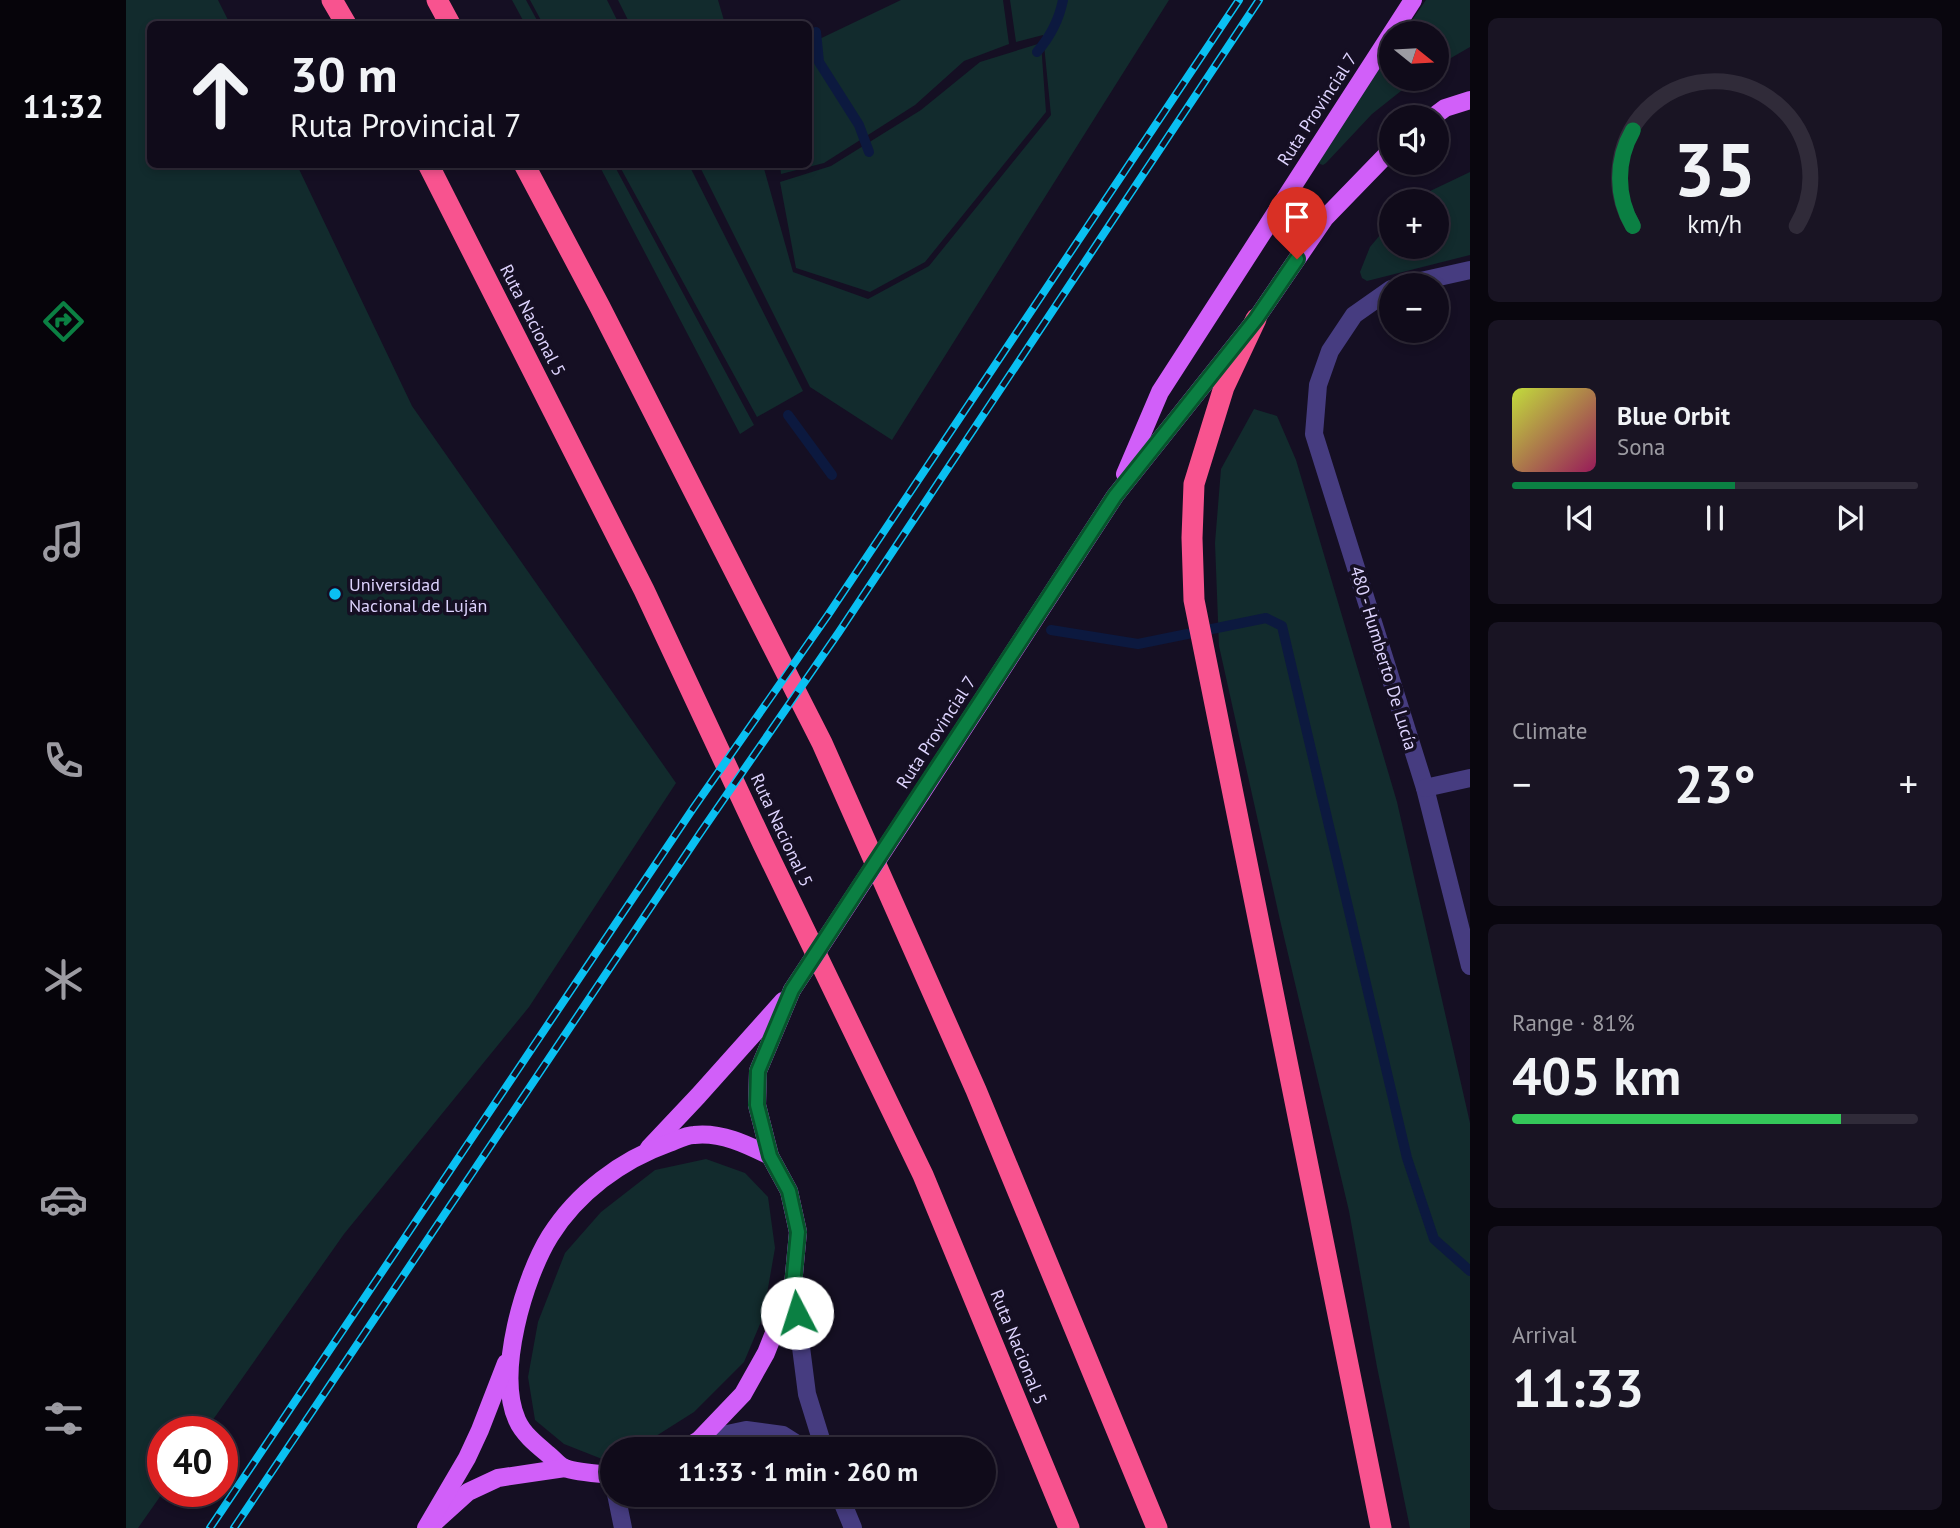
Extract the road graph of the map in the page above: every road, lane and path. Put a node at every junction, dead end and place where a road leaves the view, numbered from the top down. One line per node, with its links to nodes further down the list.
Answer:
1 (332, 0): 4 (highway)
2 (437, 0): 5 (highway)
3 (1413, 0): 15 (main road, Ruta Provincial 7)
4 (344, 21)
5 (448, 21)
6 (1470, 100): 7 (main road)
7 (1449, 107)
8 (1379, 162): 14 (main road, Ruta Provincial 7)
9 (430, 168): 35 (highway, Ruta Nacional 5)
10 (526, 168): 36 (highway)
11 (1470, 270): 12 (street)
12 (1449, 275)
13 (1379, 297): 17 (street, 480 - Humberto De Lucía)
14 (1256, 319): 15 (main road, Ruta Provincial 7); 37 (highway)
15 (1115, 496): 19 (main road, Ruta Provincial 7, bridge)
16 (1470, 778): 17 (street)
17 (1424, 789): 18 (street, 480 - Humberto De Lucía)
18 (1470, 966)
19 (792, 990): 20 (main road, Ruta Provincial 7); 21 (main road, Ruta Provincial 7)
20 (646, 1151): 21 (main road); 23 (main road)
21 (770, 1156): 22 (main road, Ruta Provincial 7)
22 (793, 1285): 24 (main road, Ruta Provincial 7); 27 (street)
23 (510, 1353): 28 (main road); 32 (main road)
24 (698, 1437)
25 (718, 1437): 26 (street)
26 (786, 1437)
27 (820, 1437)
28 (565, 1468): 29 (main road); 32 (main road)
29 (600, 1474)
30 (619, 1507): 33 (street)
31 (844, 1507): 34 (street)
32 (427, 1528)
33 (623, 1528)
34 (853, 1528)
35 (1069, 1528)
36 (1157, 1528)
37 (1381, 1528)

